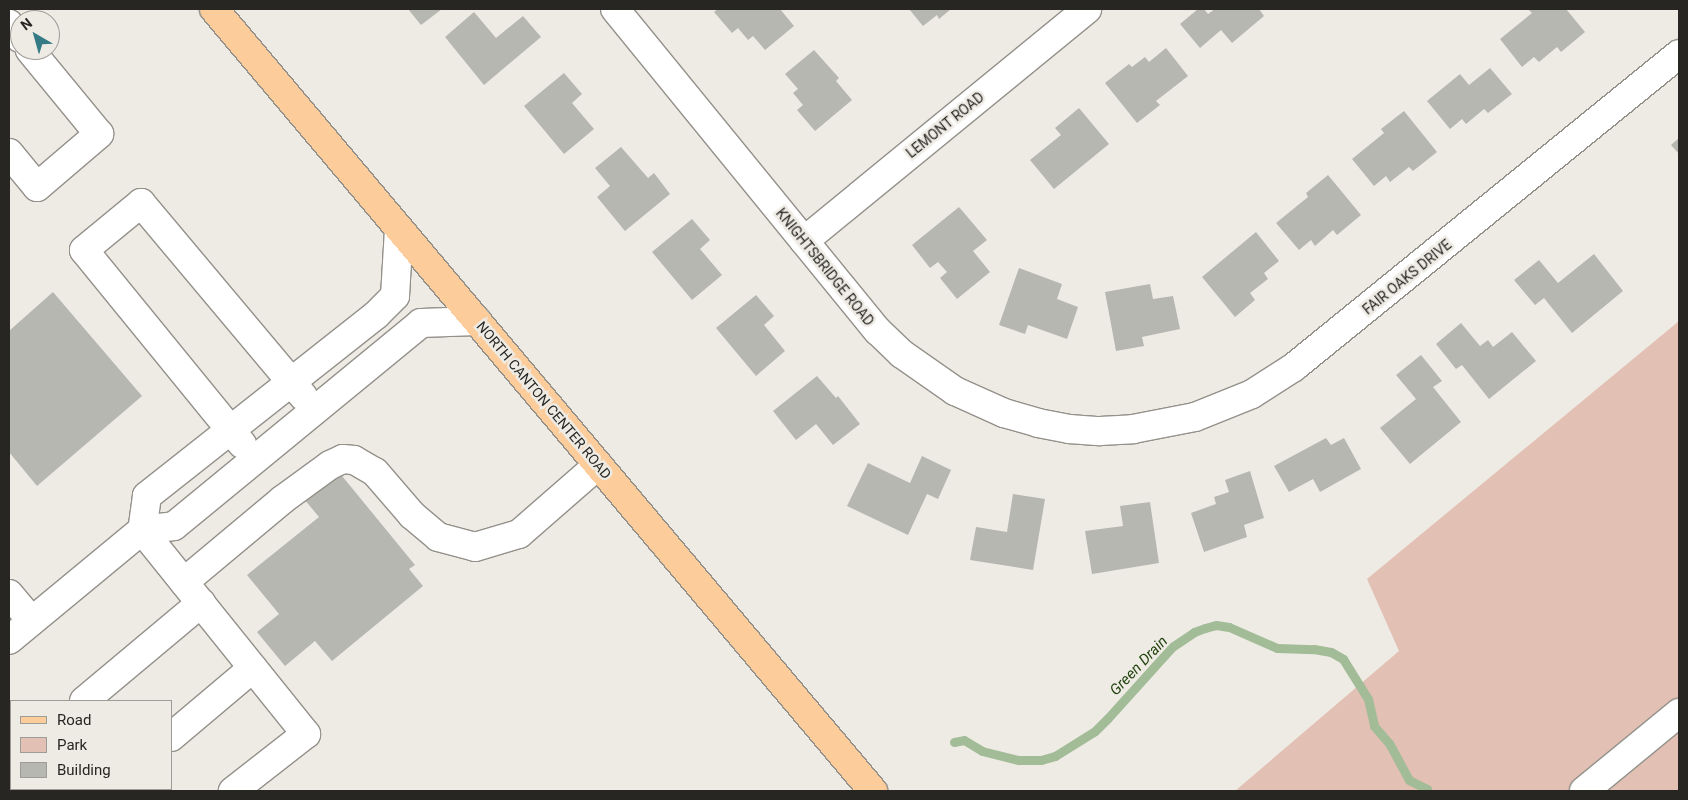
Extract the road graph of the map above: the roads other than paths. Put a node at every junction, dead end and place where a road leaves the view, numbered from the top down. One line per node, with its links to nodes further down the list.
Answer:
1 (214, 9): 7 (main road, NORTH CANTON CENTER ROAD)
2 (615, 9): 8 (street, KNIGHTSBRIDGE ROAD)
3 (1087, 9): 8 (street, LEMONT ROAD)
4 (1679, 54): 13 (street, FAIR OAKS DRIVE)
5 (38, 60): 6 (street)
6 (9, 153)
7 (399, 229): 9 (main road, NORTH CANTON CENTER ROAD); 10 (street)
8 (804, 241): 13 (street, KNIGHTSBRIDGE ROAD)
9 (477, 322): 11 (street); 15 (main road, NORTH CANTON CENTER ROAD)
10 (291, 382): 11 (street); 12 (street); 12 (street)
11 (315, 410): 14 (street)
12 (231, 430): 14 (street); 16 (street)
13 (1100, 430)
14 (255, 460): 16 (street)
15 (598, 465): 17 (street); 27 (main road, NORTH CANTON CENTER ROAD)
16 (142, 530): 17 (street); 20 (street)
17 (184, 582): 19 (street)
18 (9, 594): 20 (street)
19 (201, 603): 22 (street); 23 (street)
20 (32, 621): 21 (street)
21 (9, 640)
22 (253, 668): 25 (street); 26 (street)
23 (85, 700)
24 (1679, 713): 28 (street)
25 (172, 736)
26 (233, 791)
27 (873, 791)
28 (1584, 791)

